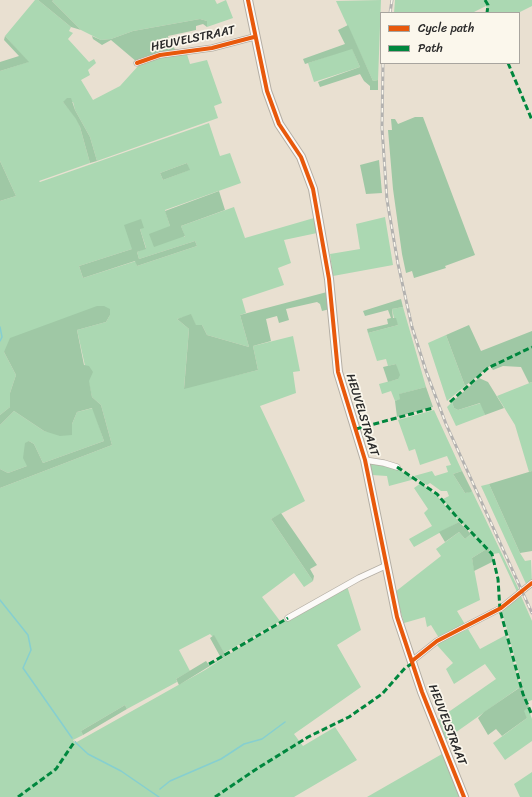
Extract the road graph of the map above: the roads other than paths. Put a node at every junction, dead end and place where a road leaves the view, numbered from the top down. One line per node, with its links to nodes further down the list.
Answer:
1 (248, 0): 2 (street, HEUVELSTRAAT)
2 (254, 37): 3 (street, HEUVELSTRAAT); 4 (street, HEUVELSTRAAT)
3 (137, 63)
4 (365, 460): 5 (street); 6 (street, HEUVELSTRAAT)
5 (397, 467)
6 (385, 566): 8 (street); 9 (street, HEUVELSTRAAT)
7 (532, 583): 9 (street)
8 (288, 618)
9 (412, 661): 10 (street, HEUVELSTRAAT)
10 (464, 797)

